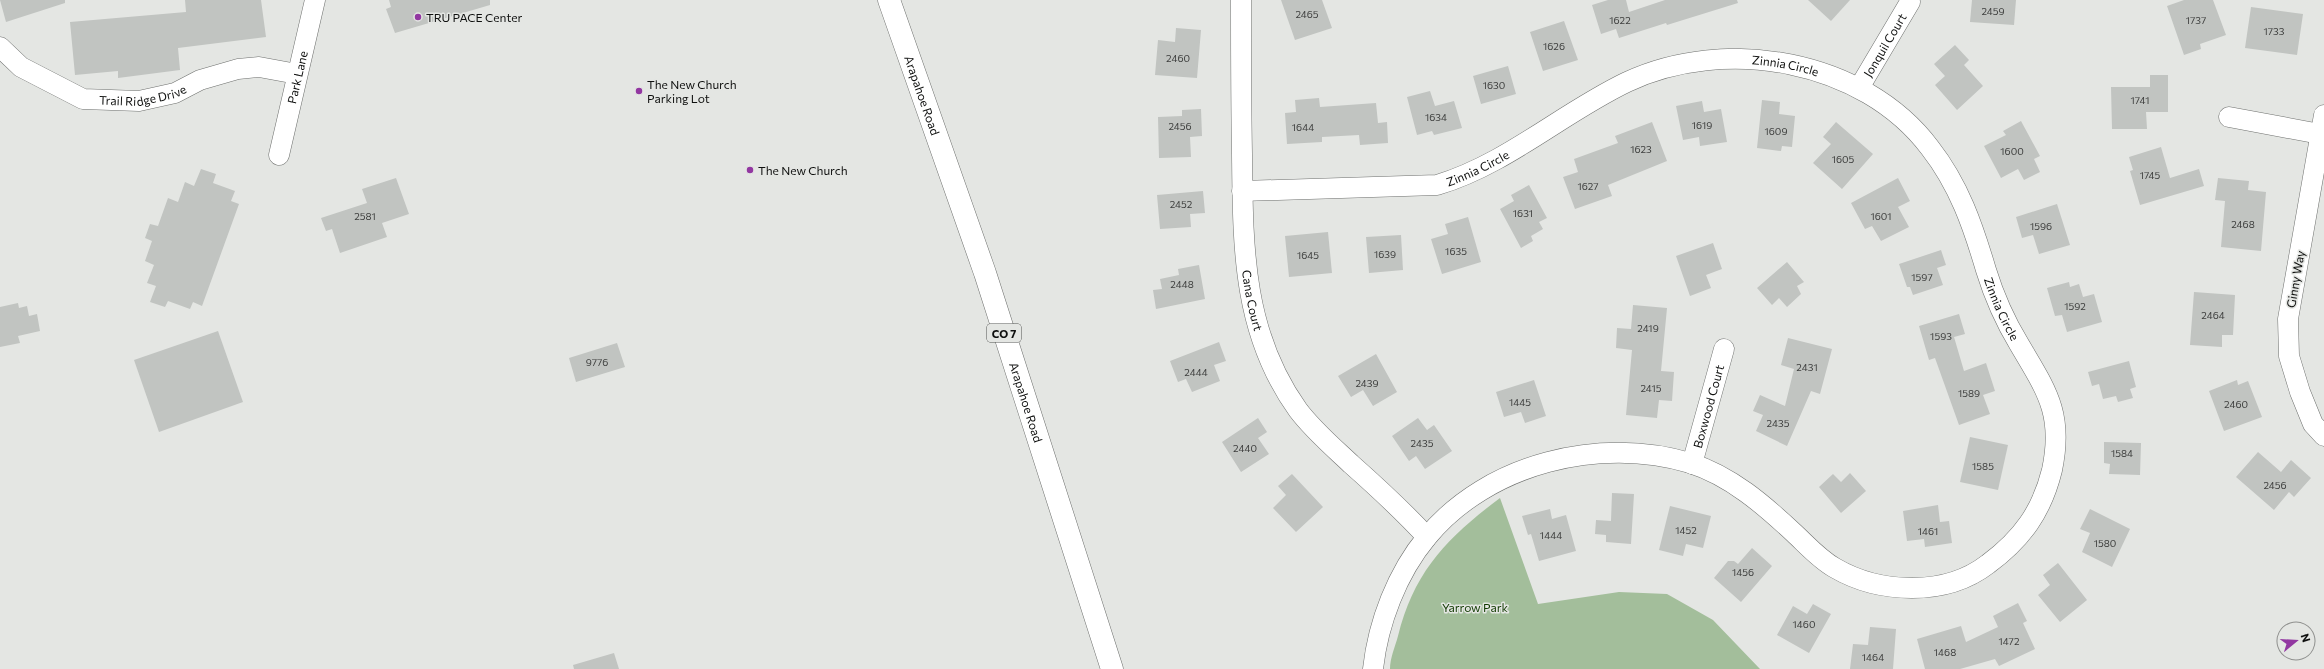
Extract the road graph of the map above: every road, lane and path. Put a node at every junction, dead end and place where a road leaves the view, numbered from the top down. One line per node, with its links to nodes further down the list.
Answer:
1 (314, 0): 6 (street, Park Lane)
2 (889, 0): 16 (main road, Arapahoe Road / CO 7)
3 (1241, 0): 11 (street, Cana Court)
4 (1910, 2): 7 (street, Jonquil Court)
5 (0, 47): 6 (street, Trail Ridge Drive)
6 (297, 74): 10 (street, Park Lane)
7 (1859, 88): 11 (street, Zinnia Circle); 14 (street, Zinnia Circle)
8 (2229, 117): 9 (street)
9 (2322, 125): 13 (street, Ginny Way)
10 (278, 155)
11 (1242, 191): 15 (street, Cana Court)
12 (1724, 348): 14 (street, Boxwood Court)
13 (2324, 436)
14 (1692, 464): 15 (street, Zinnia Circle)
15 (1427, 537): 17 (street, Zinnia Circle)
16 (1112, 669)
17 (1373, 669)

